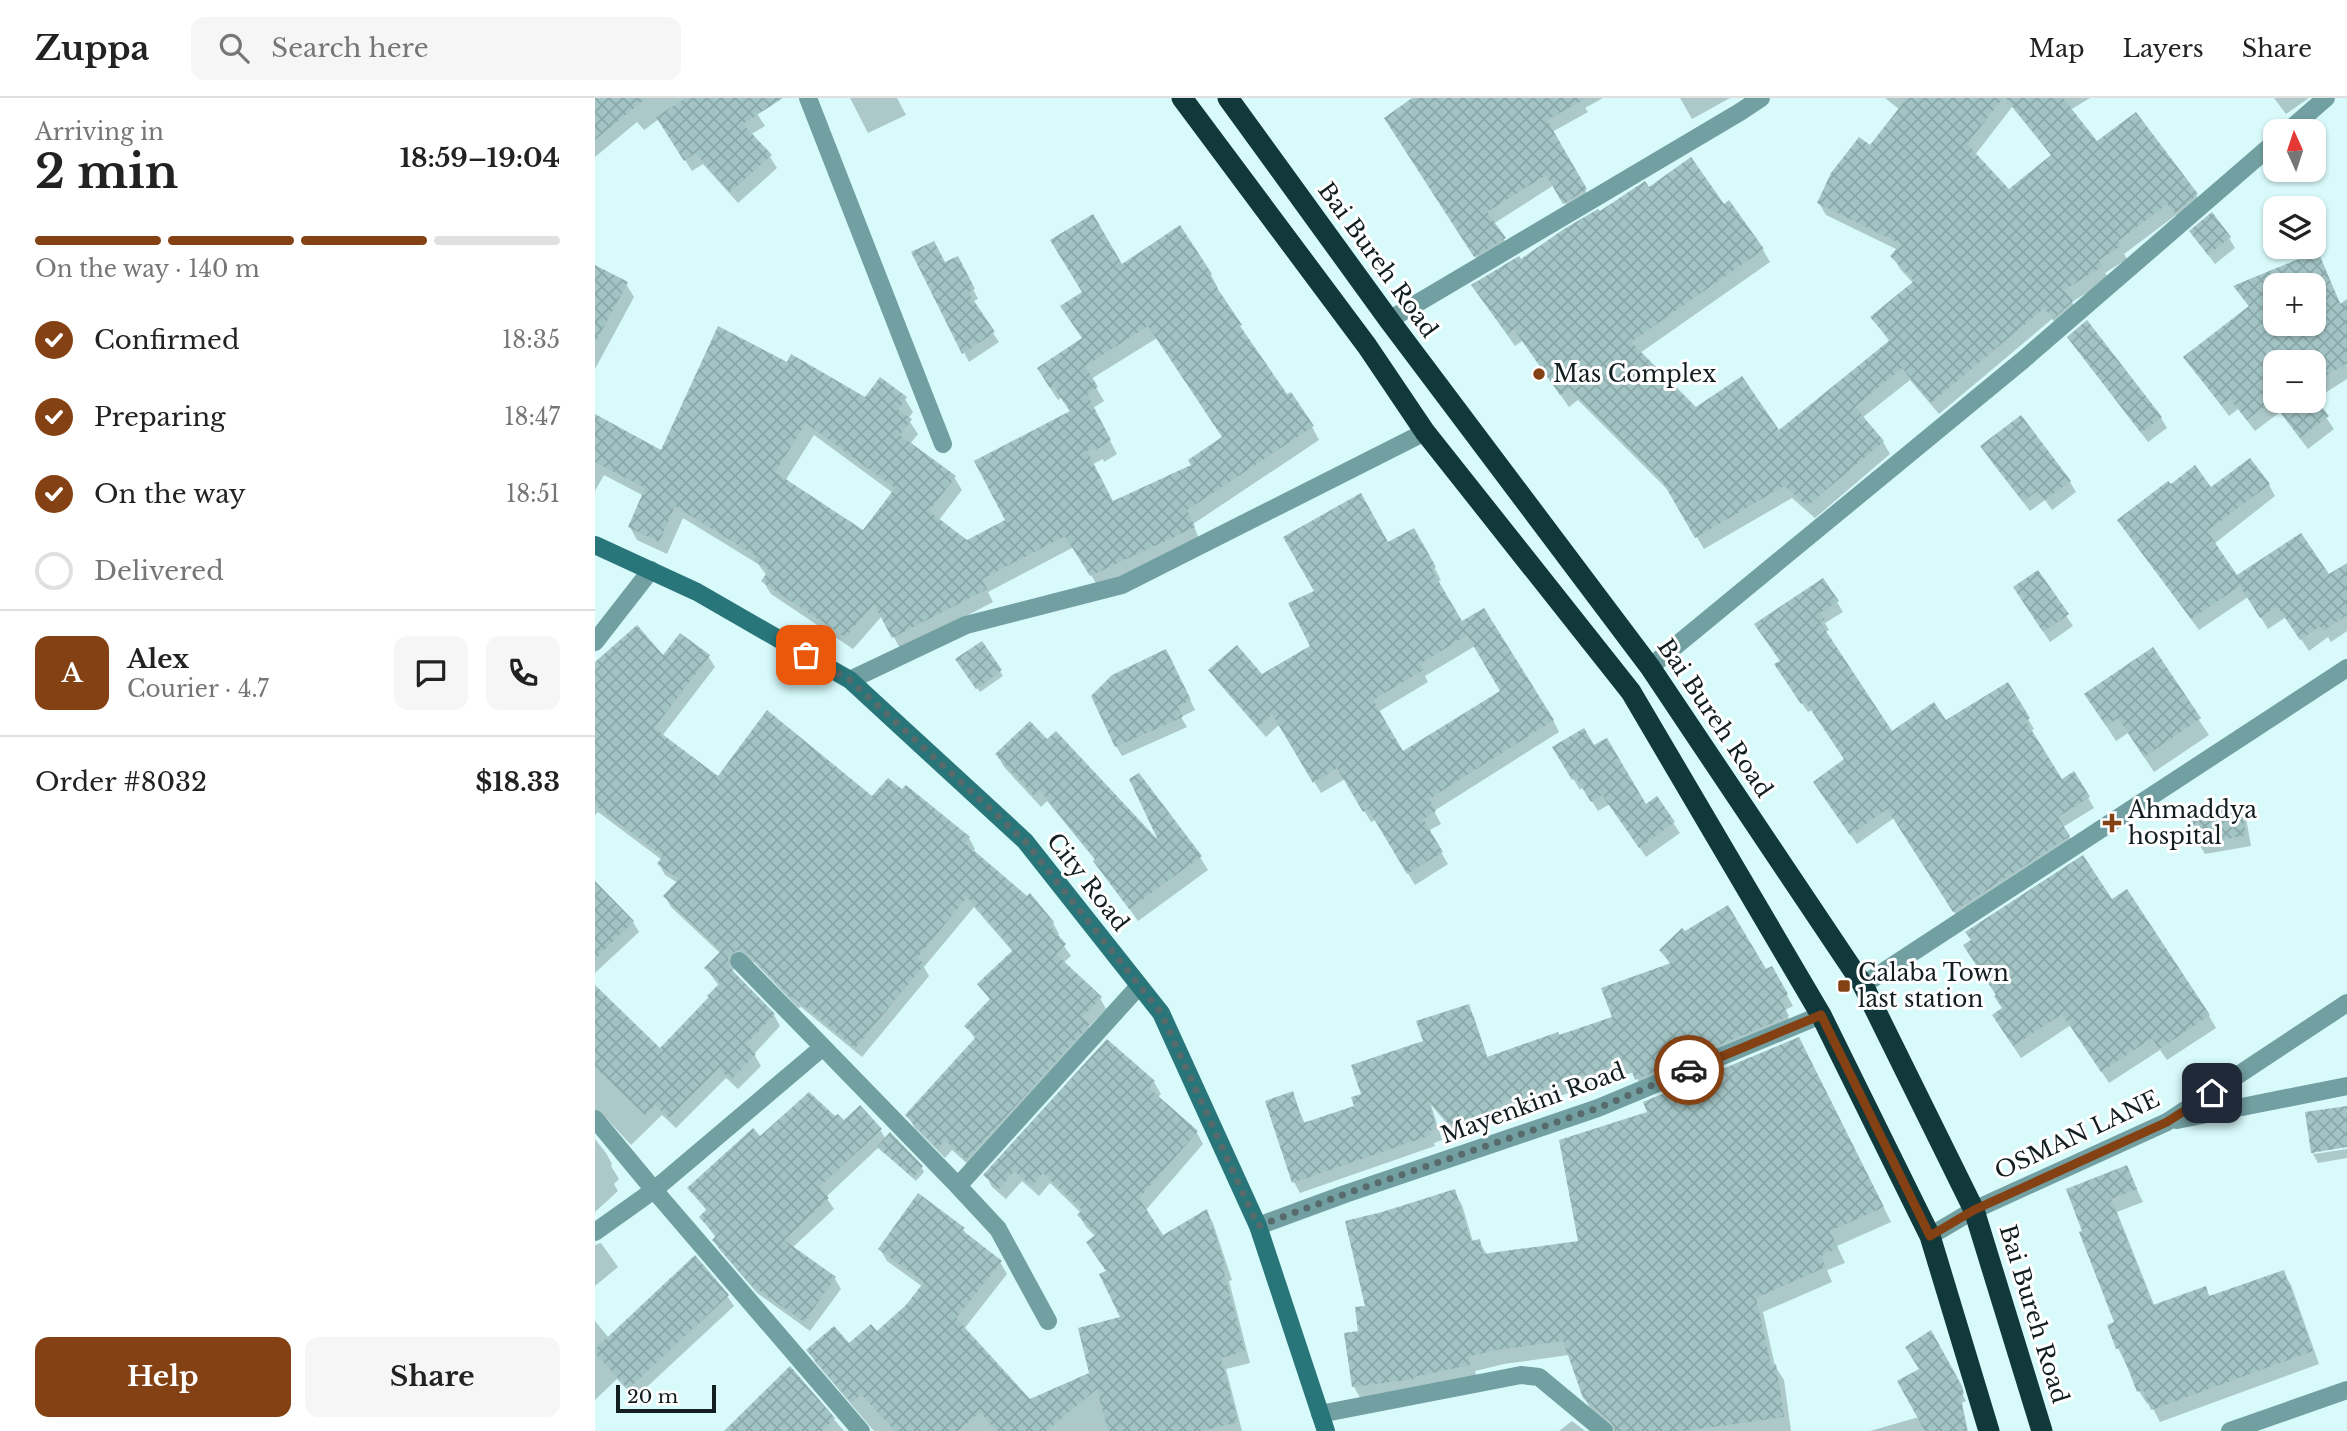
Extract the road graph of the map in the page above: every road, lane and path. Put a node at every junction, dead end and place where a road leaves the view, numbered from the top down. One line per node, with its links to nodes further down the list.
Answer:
1 (808, 98): 10 (street)
2 (1182, 98): 9 (highway)
3 (1228, 98): 8 (highway, Bai Bureh Road)
4 (1761, 98): 8 (street)
5 (2326, 98): 6 (street)
6 (2302, 119)
7 (2263, 152): 14 (street)
8 (1389, 320): 14 (highway, Bai Bureh Road)
9 (1425, 432): 16 (street); 21 (highway)
10 (943, 444)
11 (595, 545): 12 (main road, City Road)
12 (651, 570): 13 (street); 16 (main road, City Road)
13 (595, 642)
14 (1650, 667): 18 (highway, Bai Bureh Road)
15 (2347, 668): 18 (street)
16 (850, 680): 19 (main road, City Road)
17 (739, 961): 22 (street)
18 (1863, 985): 28 (highway, Bai Bureh Road)
19 (1139, 986): 26 (street); 29 (main road, City Road)
20 (2347, 1003): 25 (street, OSMAN LANE)
21 (1821, 1015): 29 (street, Mayenkini Road); 31 (highway)
22 (823, 1047): 26 (street); 27 (street)
23 (2347, 1087): 25 (street)
24 (595, 1119): 27 (street)
25 (2167, 1122): 28 (street, OSMAN LANE)
26 (958, 1186): 32 (street)
27 (654, 1190): 30 (street); 35 (street)
28 (1974, 1210): 31 (street, OSMAN LANE); 38 (highway, Bai Bureh Road)
29 (1258, 1226): 34 (main road, City Road)
30 (595, 1232)
31 (1930, 1236): 37 (highway)
32 (1048, 1321)
33 (2347, 1390): 39 (street)
34 (1323, 1422): 36 (street)
35 (861, 1431)
36 (1604, 1431)
37 (1989, 1431)
38 (2042, 1431)
39 (2230, 1431)

